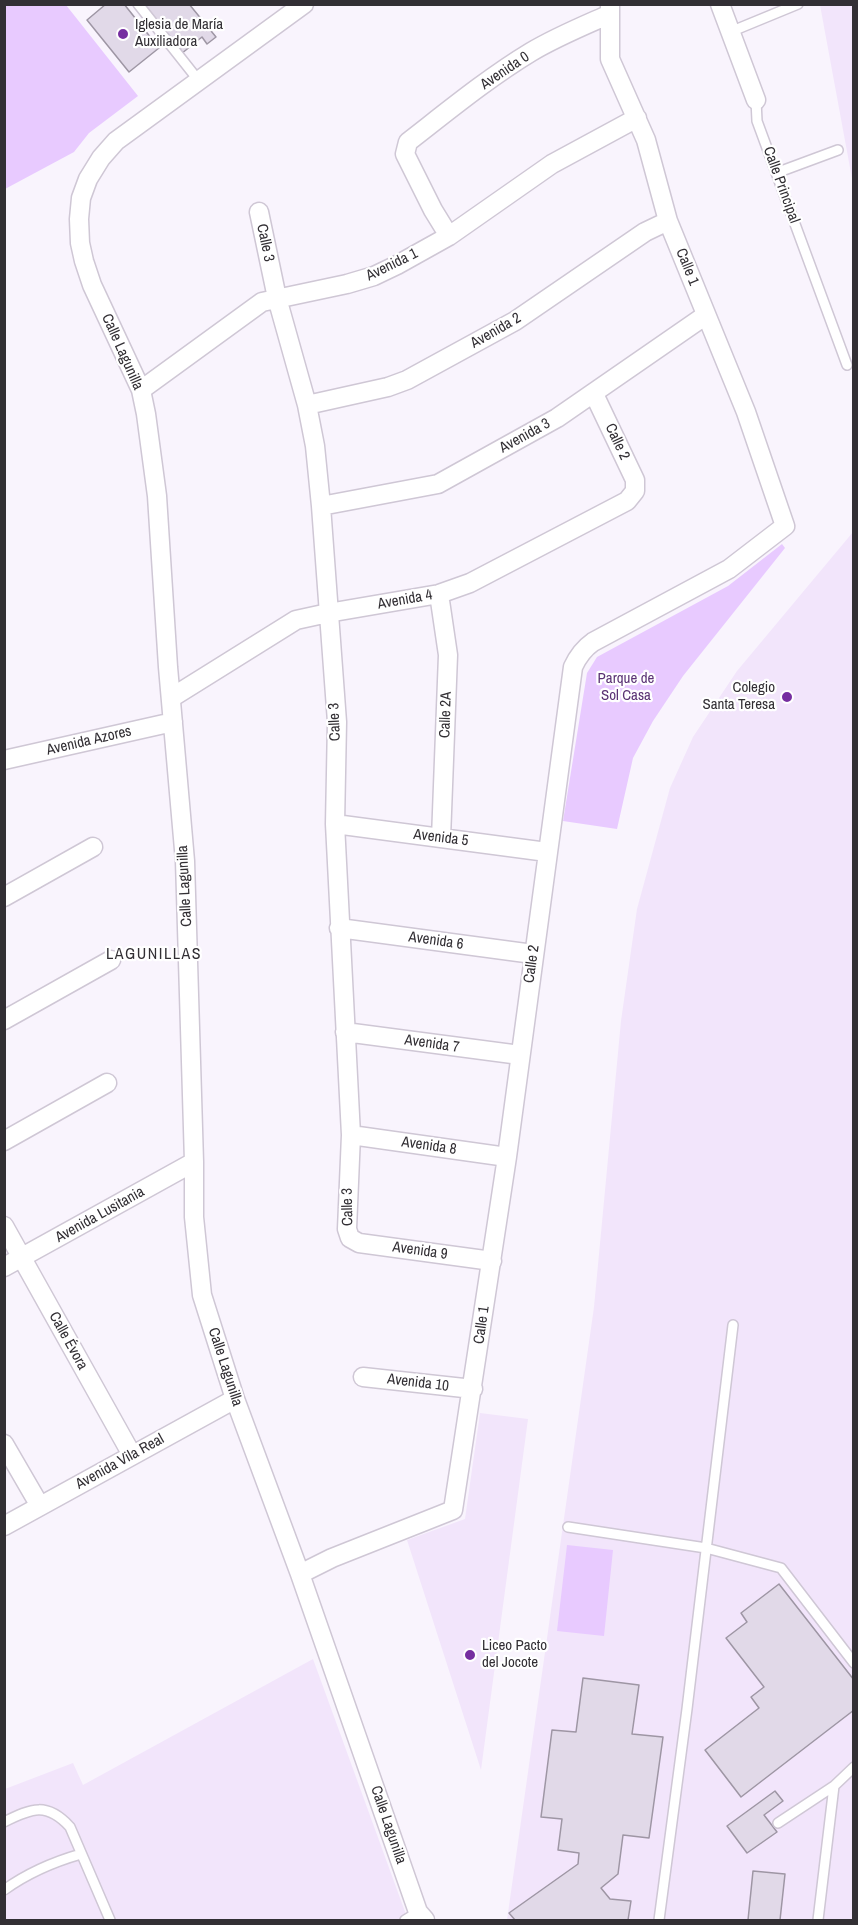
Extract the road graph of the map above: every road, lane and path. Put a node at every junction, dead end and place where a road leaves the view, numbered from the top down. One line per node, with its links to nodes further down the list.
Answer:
1 (138, 4): 7 (lane)
2 (304, 4): 7 (street, Calle Lagunilla)
3 (720, 4): 6 (street, Calle Principal)
4 (798, 4): 6 (lane)
5 (610, 9): 9 (street, Calle 1); 14 (street, Avenida 0)
6 (730, 32): 8 (street, Calle Principal)
7 (199, 81): 18 (street, Calle Lagunilla)
8 (756, 100): 11 (lane, Calle Principal)
9 (637, 118): 13 (street, Calle 1); 14 (street, Avenida 1)
10 (838, 150): 11 (lane)
11 (776, 173): 17 (lane, Calle Principal)
12 (258, 212): 15 (street, Calle 3)
13 (669, 221): 16 (street, Calle 1); 20 (street, Avenida 2)
14 (449, 236): 15 (street, Avenida 1)
15 (277, 298): 18 (street, Avenida 1); 20 (street, Calle 3)
16 (706, 315): 19 (street, Avenida 3); 25 (street, Calle 1)
17 (847, 365)
18 (141, 390): 26 (street, Calle Lagunilla)
19 (594, 394): 21 (street, Calle 2); 22 (street, Avenida 3)
20 (307, 405): 22 (street, Calle 3)
21 (635, 491): 23 (street, Avenida 4)
22 (321, 506): 24 (street, Calle 3)
23 (439, 594): 24 (street, Avenida 4); 30 (street, Calle 2A)
24 (328, 613): 26 (street, Avenida 4); 29 (street, Calle 3)
25 (573, 667): 32 (street, Calle 2)
26 (171, 698): 27 (street, Calle Lagunilla)
27 (173, 722): 28 (street, Avenida Azores); 44 (street, Calle Lagunilla)
28 (4, 760)
29 (334, 825): 30 (street, Avenida 5); 34 (street, Calle 3)
30 (441, 838): 32 (street, Avenida 5)
31 (93, 847): 33 (street)
32 (547, 852): 35 (street, Calle 2)
33 (4, 897)
34 (339, 928): 35 (street, Avenida 6); 38 (street, Calle 3)
35 (533, 954): 39 (street, Calle 2)
36 (111, 960): 37 (street)
37 (4, 1020)
38 (345, 1032): 39 (street, Avenida 7); 41 (street, Calle 3)
39 (520, 1055): 43 (street, Calle 2)
40 (107, 1083): 42 (street)
41 (351, 1135): 43 (street, Avenida 8); 46 (street, Calle 3)
42 (4, 1141)
43 (507, 1157): 48 (street, Calle 2)
44 (194, 1162): 47 (street, Avenida Lusitania); 53 (street, Calle Lagunilla)
45 (4, 1226): 47 (street, Calle Évora)
46 (350, 1238): 48 (street, Avenida 9)
47 (22, 1258): 49 (street, Avenida Lusitania); 55 (street, Calle Évora)
48 (492, 1261): 52 (street, Calle 1)
49 (4, 1267)
50 (733, 1325): 59 (lane)
51 (363, 1377): 52 (street, Avenida 10)
52 (473, 1389): 60 (street, Calle 1)
53 (235, 1399): 55 (street, Avenida Vila Real); 60 (street, Calle Lagunilla)
54 (4, 1444): 56 (street)
55 (132, 1455): 56 (street, Avenida Vila Real)
56 (40, 1506): 57 (street, Avenida Vila Real)
57 (4, 1526)
58 (568, 1527): 59 (lane)
59 (706, 1548): 61 (lane); 70 (lane)
60 (300, 1574): 68 (street, Calle Lagunilla)
61 (854, 1664)
62 (854, 1767): 63 (lane)
63 (834, 1786): 65 (lane); 71 (lane)
64 (4, 1822): 66 (lane)
65 (778, 1823)
66 (81, 1854): 67 (lane); 69 (lane)
67 (4, 1890)
68 (416, 1918)
69 (110, 1920)
70 (659, 1920)
71 (818, 1920)

